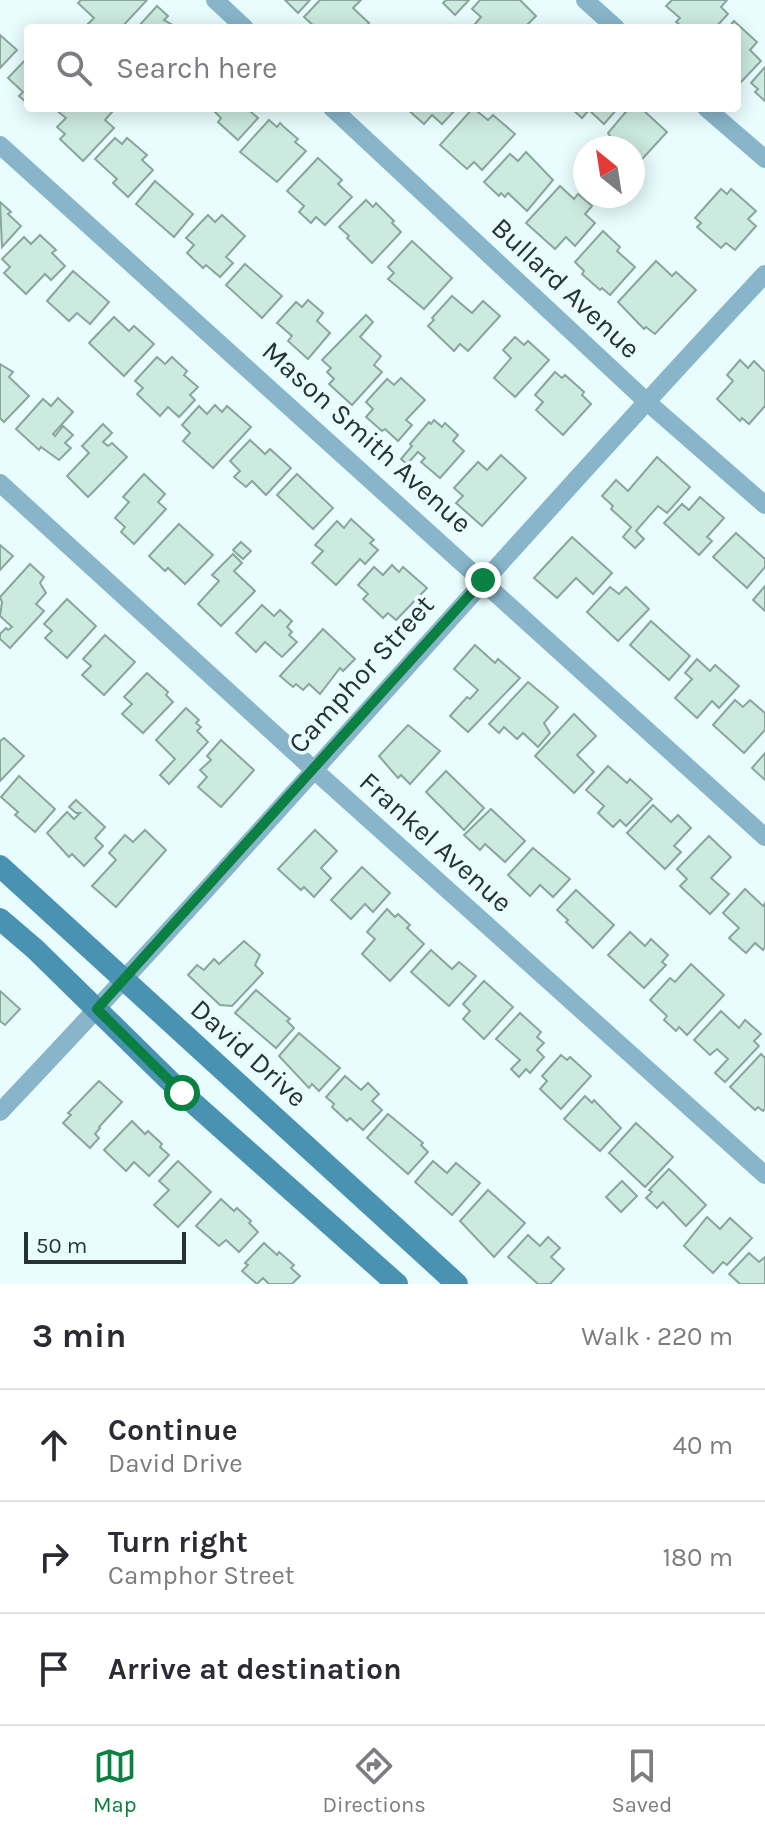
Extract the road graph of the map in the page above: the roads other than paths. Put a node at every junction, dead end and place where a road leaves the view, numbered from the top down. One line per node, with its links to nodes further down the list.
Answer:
1 (215, 0): 3 (street)
2 (585, 0): 4 (street)
3 (241, 24)
4 (612, 24)
5 (336, 112): 10 (street, Bullard Avenue)
6 (711, 112): 8 (street)
7 (0, 145): 13 (street, Mason Smith Avenue)
8 (765, 159)
9 (765, 274): 10 (street, Camphor Street)
10 (646, 401): 12 (street, Bullard Avenue); 13 (street, Camphor Street)
11 (0, 483): 14 (street, Frankel Avenue)
12 (765, 505)
13 (483, 580): 14 (street, Camphor Street); 15 (street, Mason Smith Avenue)
14 (313, 769): 18 (street, Camphor Street); 21 (street, Frankel Avenue)
15 (765, 837)
16 (0, 866): 18 (main road, David Drive)
17 (0, 919): 19 (main road)
18 (124, 979): 19 (street, Camphor Street); 23 (main road, David Drive)
19 (97, 1009): 20 (street, Camphor Street); 22 (main road)
20 (0, 1112)
21 (765, 1175)
22 (397, 1284)
23 (457, 1284)

